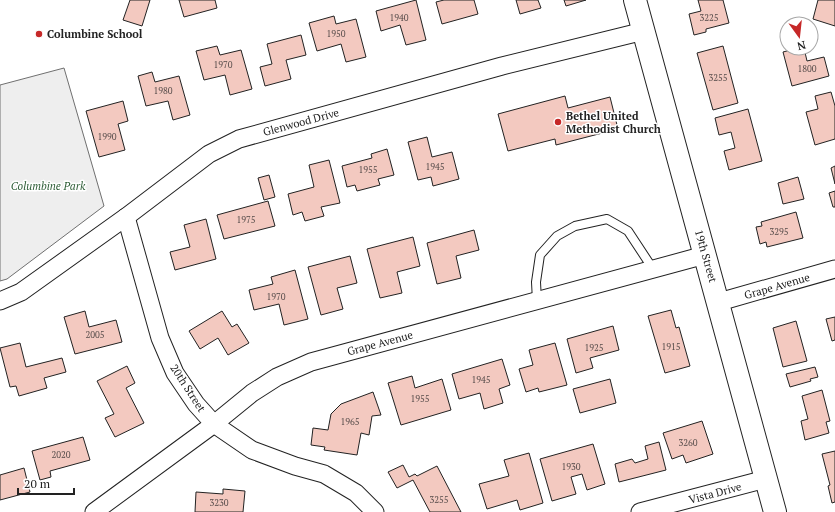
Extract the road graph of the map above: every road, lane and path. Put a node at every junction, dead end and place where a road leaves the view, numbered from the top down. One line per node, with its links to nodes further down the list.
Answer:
1 (635, 0): 2 (street, 19th Street)
2 (644, 31): 3 (street, Glenwood Drive); 4 (street, 19th Street)
3 (126, 217): 7 (street, Glenwood Drive); 10 (street, 20th Street)
4 (705, 254): 5 (street, Grape Avenue); 9 (street, 19th Street)
5 (652, 269): 8 (street, Grape Avenue); 8 (lane)
6 (835, 269): 9 (street, Grape Avenue)
7 (0, 301)
8 (537, 301): 10 (street, Grape Avenue)
9 (719, 302): 11 (street, 19th Street)
10 (214, 424): 12 (street, Grape Avenue); 13 (street, 20th Street)
11 (766, 479): 14 (street, Vista Drive); 15 (street, 19th Street)
12 (94, 512)
13 (375, 512)
14 (640, 512)
15 (775, 512)

